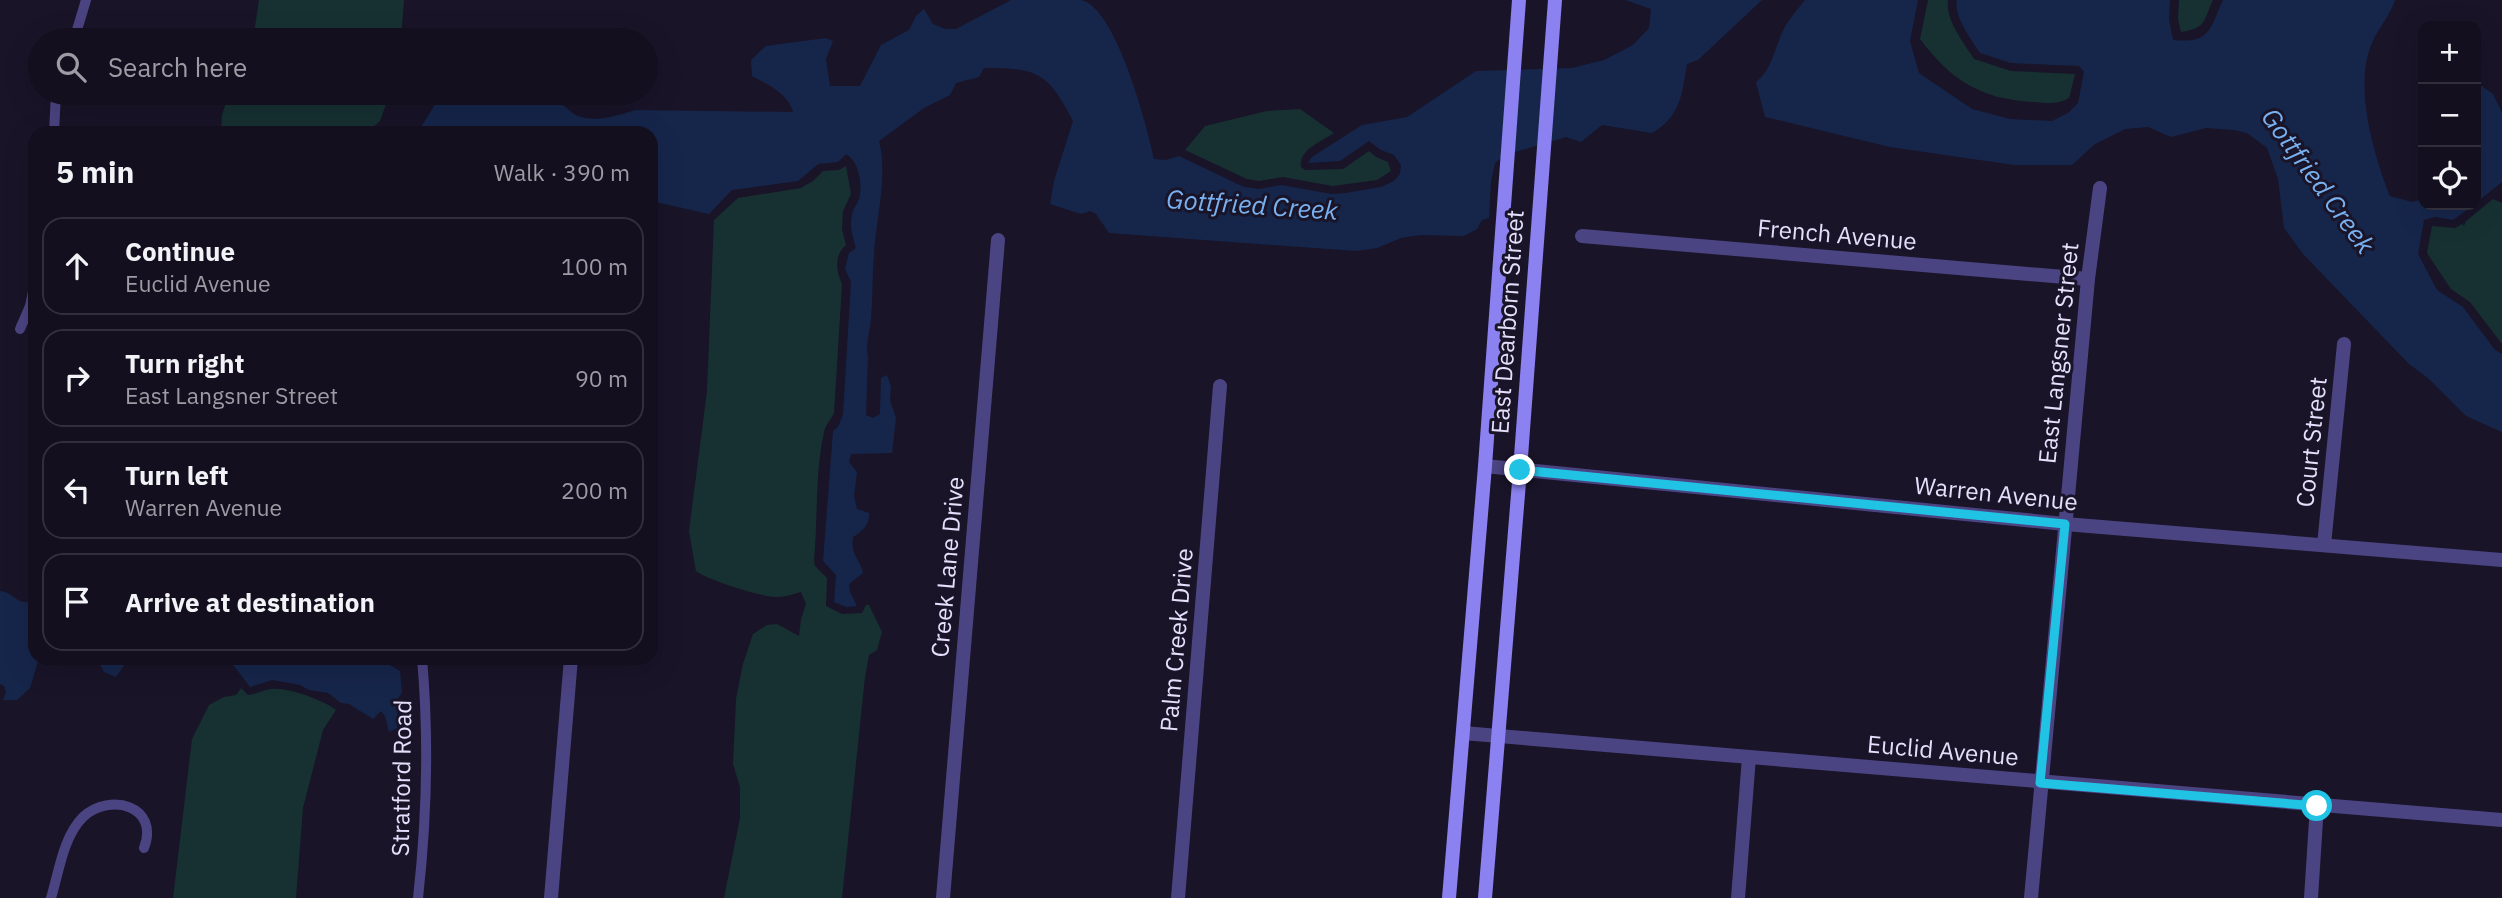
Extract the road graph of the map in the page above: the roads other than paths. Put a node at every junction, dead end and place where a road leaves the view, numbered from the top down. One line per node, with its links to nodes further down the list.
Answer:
1 (86, 0): 4 (lane)
2 (1519, 0): 15 (main road, East Dearborn Street)
3 (1555, 0): 16 (main road, East Dearborn Street)
4 (78, 28)
5 (55, 105): 6 (lane)
6 (54, 126)
7 (2100, 188): 10 (street, East Langsner Street)
8 (1582, 236): 10 (street, French Avenue)
9 (998, 240): 32 (street, Creek Lane Drive)
10 (2088, 279): 17 (street, East Langsner Street)
11 (28, 311): 12 (lane)
12 (20, 329)
13 (2344, 344): 18 (street, Court Street)
14 (1220, 386): 33 (street, Palm Creek Drive)
15 (1485, 466): 16 (street, Warren Avenue); 22 (main road, East Dearborn Street)
16 (1520, 470): 17 (street, Warren Avenue); 23 (main road, East Dearborn Street)
17 (2065, 524): 18 (street, Warren Avenue); 25 (street, East Langsner Street)
18 (2324, 545): 19 (street, Warren Avenue)
19 (2502, 560)
20 (422, 665): 30 (lane, Stratford Road)
21 (570, 665): 31 (street)
22 (1463, 733): 23 (street, Euclid Avenue); 34 (main road, East Dearborn Street)
23 (1498, 736): 24 (street, Euclid Avenue); 35 (main road, East Dearborn Street)
24 (1749, 758): 25 (street, Euclid Avenue); 36 (street)
25 (2040, 783): 26 (street, Euclid Avenue); 37 (street, East Langsner Street)
26 (2317, 806): 27 (street, Euclid Avenue); 38 (street)
27 (2502, 820)
28 (144, 848): 29 (lane)
29 (51, 898)
30 (418, 898)
31 (551, 898)
32 (943, 898)
33 (1178, 898)
34 (1449, 898)
35 (1485, 898)
36 (1738, 898)
37 (2031, 898)
38 (2311, 898)

